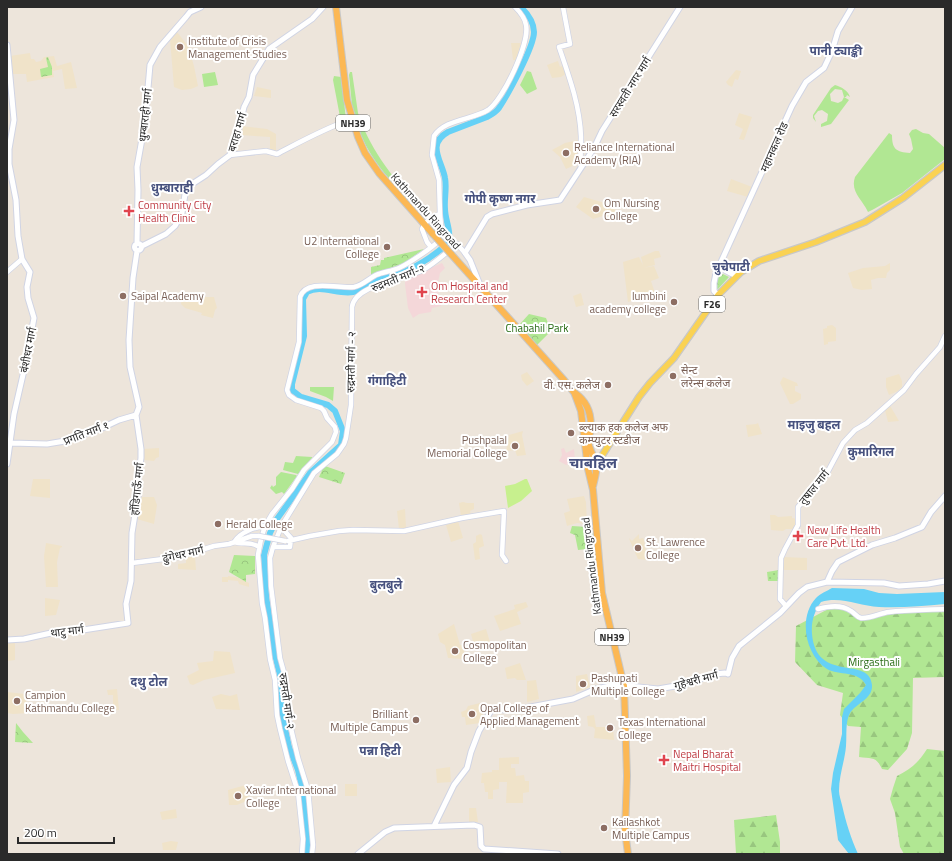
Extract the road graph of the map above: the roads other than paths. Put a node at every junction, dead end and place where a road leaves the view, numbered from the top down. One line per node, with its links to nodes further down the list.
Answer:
1 (201, 7): 15 (main road, धुम्बाराही मार्ग)
2 (323, 7): 10 (main road, बराहा मार्ग)
3 (336, 7): 9 (highway, Kathmandu Ringroad / NH39)
4 (515, 7): 13 (street)
5 (562, 7): 12 (street)
6 (680, 7): 12 (main road, सरस्वती नगर मार्ग)
7 (852, 7): 19 (main road, महानकल रोड)
8 (7, 46): 18 (main road, बंशीधर मार्ग)
9 (352, 119): 10 (street); 14 (highway, Kathmandu Ringroad / NH39)
10 (230, 155): 15 (main road, बराहा मार्ग)
11 (945, 165): 22 (main road, F26)
12 (581, 168): 17 (main road, सरस्वती नगर मार्ग)
13 (440, 214): 14 (street); 16 (street)
14 (424, 224): 16 (street); 24 (highway, Kathmandu Ringroad / NH39, bridge)
15 (139, 245): 29 (main road, धुम्बाराही मार्ग)
16 (431, 247): 20 (street)
17 (465, 253): 23 (street, रुद्रमती मार्ग-२); 24 (main road)
18 (22, 259): 21 (street); 30 (main road, बंशीधर मार्ग)
19 (719, 267): 22 (main road); 25 (main road, महानकल रोड)
20 (400, 268): 23 (street); 39 (street)
21 (7, 272)
22 (736, 276): 25 (main road, F26)
23 (403, 277): 26 (street, रुद्रमती मार्ग-२)
24 (480, 286): 28 (highway, Kathmandu Ringroad / NH39)
25 (718, 295): 31 (main road, F26)
26 (357, 296): 40 (street, रुद्रमती मार्ग ‍- २)
27 (945, 336): 49 (street, तुषाल मार्ग)
28 (574, 392): 32 (highway, Kathmandu Ringroad / NH39); 33 (highway, Kathmandu Ringroad / NH39)
29 (136, 415): 30 (main road, प्रगति मार्ग १); 46 (main road, हाँडिगाऊँ मार्ग)
30 (11, 443): 34 (main road, बंशीधर मार्ग)
31 (603, 454): 32 (main road); 35 (main road)
32 (595, 457): 33 (highway); 35 (highway, Kathmandu Ringroad / NH39)
33 (587, 461): 36 (highway, Kathmandu Ringroad / NH39)
34 (7, 464)
35 (596, 469): 36 (highway); 37 (highway, Kathmandu Ringroad / NH39)
36 (589, 473): 37 (highway, Kathmandu Ringroad / NH39)
37 (593, 490): 55 (highway, Kathmandu Ringroad / NH39)
38 (945, 496): 48 (main road)
39 (265, 526): 42 (street); 43 (street)
40 (281, 527): 41 (street); 44 (street, रुद्रमती मार्ग-२)
41 (291, 540): 42 (street, bridge); 44 (street); 45 (street)
42 (234, 542): 43 (street); 46 (street, ढुंगेधर मार्ग)
43 (259, 547): 57 (street)
44 (273, 547): 58 (street, रुद्रमती मार्ग-२)
45 (506, 561)
46 (132, 563): 52 (main road, हाँडिगाऊँ मार्ग)
47 (945, 581): 48 (main road)
48 (828, 582): 49 (main road)
49 (786, 606): 54 (main road)
50 (818, 609): 51 (street)
51 (945, 609)
52 (128, 623): 53 (main road, थाटु मार्ग)
53 (7, 640)
54 (728, 674): 55 (main road, गुहेश्वरी मार्ग); 55 (main road)
55 (624, 687): 56 (main road, गुहेश्वरी मार्ग); 61 (highway, Kathmandu Ringroad / NH39)
56 (434, 826): 59 (main road); 60 (main road)
57 (302, 854)
58 (312, 854)
59 (358, 854)
60 (558, 854)
61 (628, 854)

